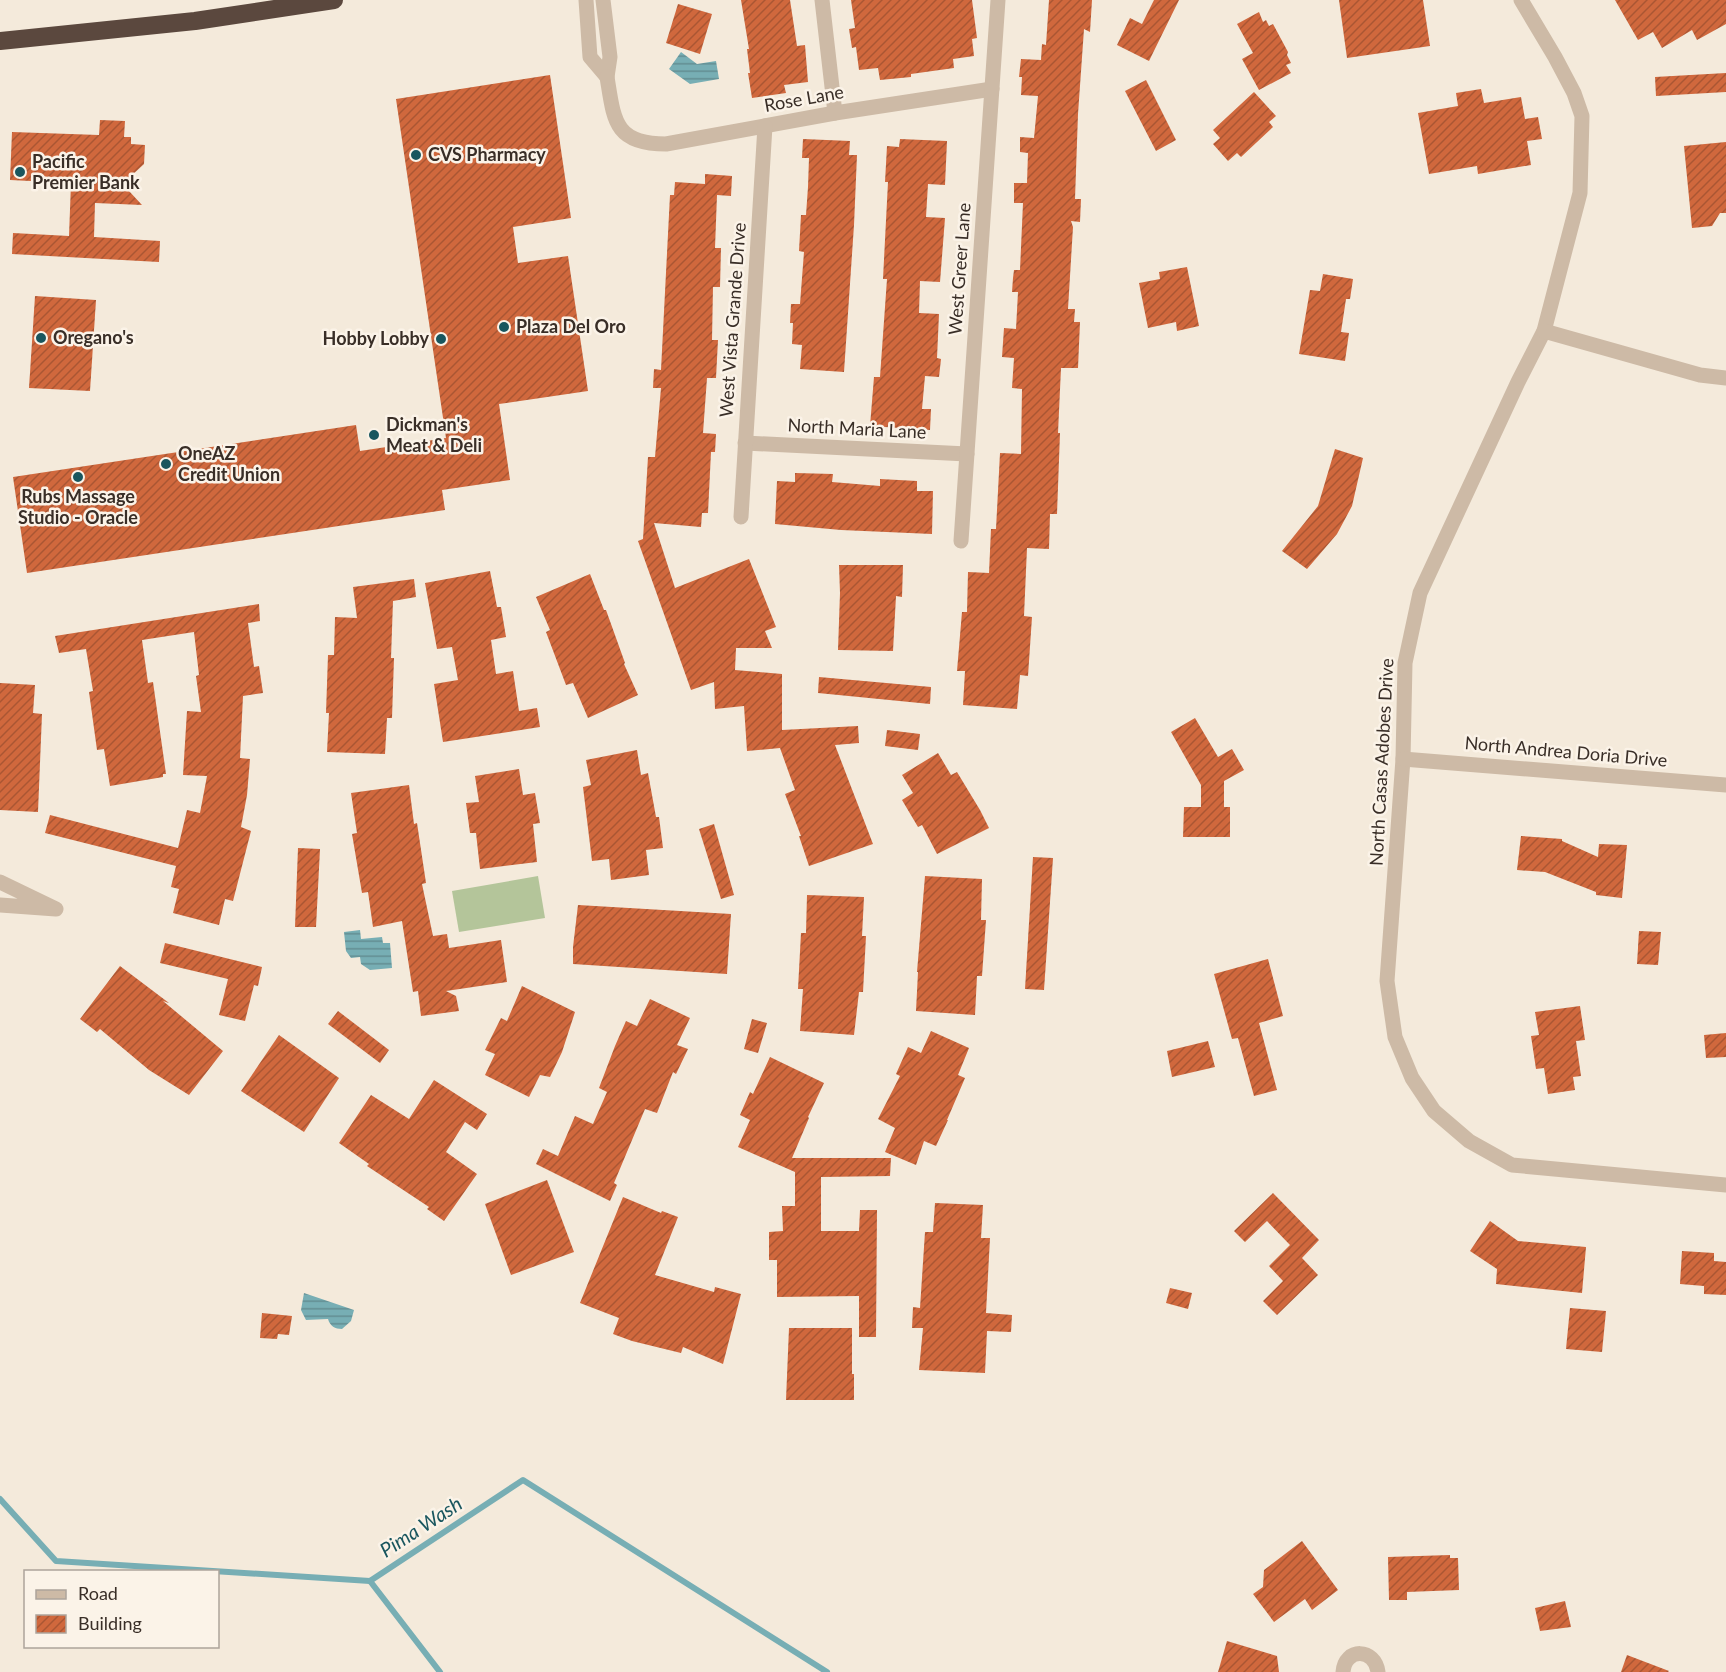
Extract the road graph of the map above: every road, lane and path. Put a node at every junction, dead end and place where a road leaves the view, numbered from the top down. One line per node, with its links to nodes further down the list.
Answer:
1 (334, 0): 7 (highway)
2 (586, 0): 8 (street)
3 (603, 0): 8 (street)
4 (822, 0): 10 (street)
5 (998, 0): 9 (street, West Greer Lane)
6 (1521, 0): 12 (street, North Casas Adobes Drive)
7 (0, 41)
8 (607, 77): 11 (street, Rose Lane)
9 (992, 89): 10 (street, Rose Lane); 15 (street, West Greer Lane)
10 (835, 113): 11 (street, Rose Lane)
11 (765, 126): 14 (street, West Vista Grande Drive)
12 (1544, 331): 13 (street); 18 (street, North Casas Adobes Drive)
13 (1726, 378)
14 (745, 443): 15 (street, North Maria Lane); 16 (street, West Vista Grande Drive)
15 (967, 454): 17 (street, West Greer Lane)
16 (741, 517)
17 (961, 541)
18 (1403, 759): 19 (street, North Andrea Doria Drive); 22 (street, North Casas Adobes Drive)
19 (1726, 785)
20 (0, 882): 21 (street)
21 (0, 905)
22 (1726, 1185)
23 (1343, 1672): 24 (street)
24 (1378, 1672)

